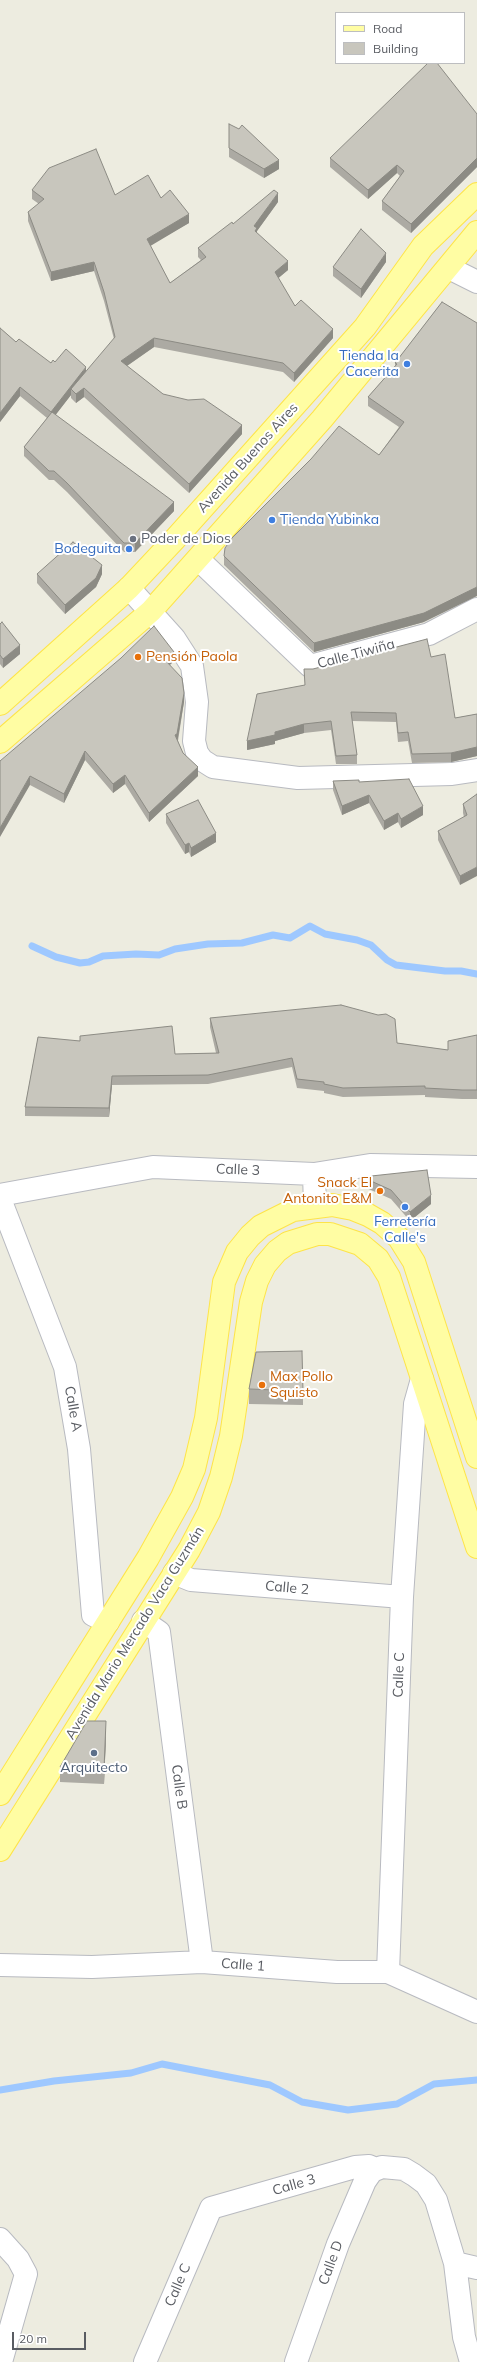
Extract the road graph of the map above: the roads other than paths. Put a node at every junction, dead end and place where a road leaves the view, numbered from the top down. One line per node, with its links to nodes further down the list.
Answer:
1 (477, 194): 6 (main road, Avenida Buenos Aires)
2 (477, 232): 3 (main road, Avenida Buenos Aires)
3 (449, 268): 4 (street); 5 (main road, Avenida Buenos Aires)
4 (477, 282)
5 (198, 559): 7 (street, Calle Tiwiña); 8 (main road, Avenida Buenos Aires)
6 (129, 588): 8 (street); 9 (main road, Avenida Buenos Aires)
7 (477, 609)
8 (151, 611): 10 (main road, Avenida Buenos Aires); 11 (street)
9 (0, 704)
10 (0, 742)
11 (477, 770)
12 (477, 1167): 13 (street, Calle 3)
13 (314, 1174): 14 (street, Calle 3); 16 (street)
14 (0, 1195)
15 (0, 1199): 27 (street, Calle A)
16 (315, 1206): 17 (main road); 18 (main road, Avenida Mario Mercado Vaca Guzmán); 23 (main road, Avenida Mario Mercado Vaca Guzmán)
17 (317, 1234): 19 (main road, Avenida Mario Mercado Vaca Guzmán); 24 (main road, Avenida Mario Mercado Vaca Guzmán)
18 (450, 1370): 19 (main road); 20 (main road, Avenida Mario Mercado Vaca Guzmán)
19 (422, 1379): 21 (main road, Avenida Mario Mercado Vaca Guzmán); 25 (street, Calle C)
20 (477, 1457)
21 (471, 1508): 22 (main road, Avenida Mario Mercado Vaca Guzmán)
22 (477, 1547)
23 (148, 1558): 24 (main road); 27 (main road, Avenida Mario Mercado Vaca Guzmán)
24 (174, 1574): 25 (street, Calle 2); 26 (main road, Avenida Mario Mercado Vaca Guzmán)
25 (402, 1598): 32 (street, Calle C)
26 (143, 1621): 29 (main road, Avenida Mario Mercado Vaca Guzmán); 30 (street, Calle B)
27 (108, 1622): 28 (main road, Avenida Mario Mercado Vaca Guzmán)
28 (0, 1794)
29 (0, 1850)
30 (202, 1962): 31 (street, Calle 1); 32 (street, Calle 1)
31 (0, 1965)
32 (388, 1972): 33 (street, Calle 1)
33 (477, 2012)
34 (376, 2169): 35 (street, Calle 3); 37 (street, Calle 3); 41 (street, Calle D)
35 (212, 2208): 40 (street, Calle C)
36 (0, 2239): 39 (street)
37 (455, 2263): 38 (street); 42 (street, Calle 3)
38 (477, 2268)
39 (1, 2362)
40 (145, 2362)
41 (296, 2362)
42 (471, 2362)

